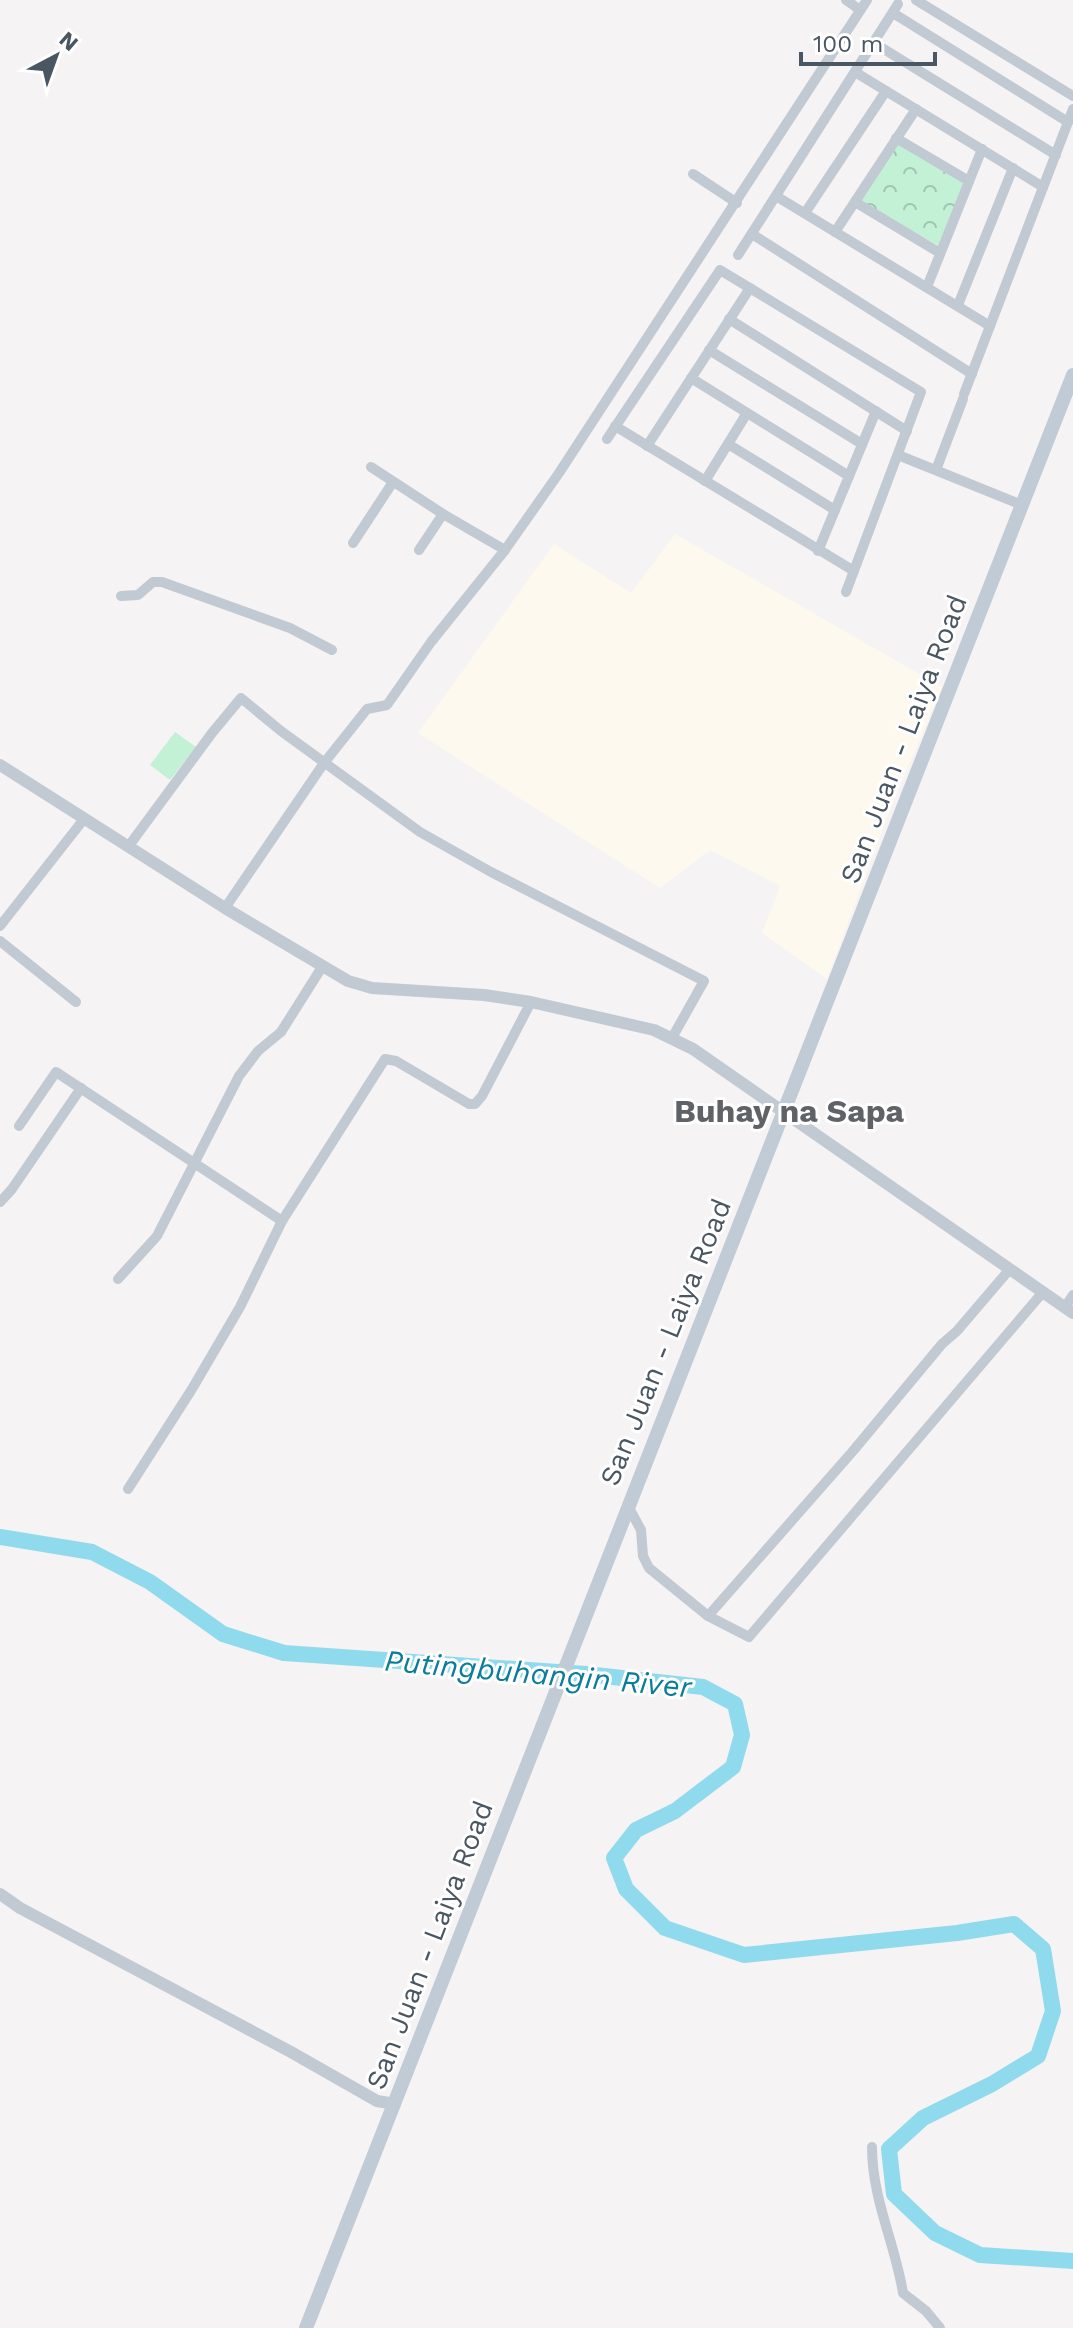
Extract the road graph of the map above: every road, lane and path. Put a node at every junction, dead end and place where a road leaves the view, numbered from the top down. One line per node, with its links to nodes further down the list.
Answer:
1 (846, 0): 4 (street)
2 (867, 0): 4 (street)
3 (916, 0): 8 (street)
4 (860, 10): 21 (street)
5 (874, 43): 6 (street); 11 (street); 14 (street)
6 (855, 72): 7 (street); 19 (street)
7 (886, 91): 9 (street); 22 (street)
8 (1073, 96)
9 (916, 109): 12 (street); 13 (street)
10 (1073, 109): 11 (street)
11 (1068, 122): 14 (street)
12 (896, 138): 17 (street); 20 (street)
13 (982, 149): 15 (street); 17 (street)
14 (1056, 155): 18 (street)
15 (1013, 168): 18 (street); 29 (street)
16 (693, 174): 21 (street)
17 (969, 181): 25 (street)
18 (1043, 187): 31 (street)
19 (776, 196): 22 (street); 24 (street)
20 (855, 202): 23 (street); 25 (street)
21 (737, 203): 57 (street)
22 (805, 213): 23 (street)
23 (835, 232): 27 (street)
24 (752, 234): 26 (street); 35 (street)
25 (940, 253): 27 (street)
26 (725, 273): 28 (street); 34 (street)
27 (927, 287): 29 (street)
28 (750, 288): 30 (street); 41 (street)
29 (958, 305): 31 (street)
30 (729, 319): 33 (street); 38 (street)
31 (990, 326): 35 (street)
32 (644, 350): 34 (street)
33 (709, 350): 37 (street); 44 (street)
34 (660, 360): 40 (street)
35 (972, 374): 48 (street)
36 (1073, 375): 52 (main road, San Juan - Laiya Road)
37 (691, 378): 39 (street); 45 (street)
38 (876, 411): 41 (street); 44 (street)
39 (747, 413): 43 (street); 49 (street)
40 (615, 426): 42 (street); 45 (street)
41 (907, 431): 46 (street)
42 (607, 439)
43 (728, 444): 50 (street); 53 (street)
44 (862, 444): 49 (street)
45 (647, 446): 50 (street)
46 (898, 455): 48 (street); 59 (street)
47 (371, 467): 51 (street)
48 (936, 470): 52 (street)
49 (849, 476): 53 (street)
50 (705, 481): 58 (street)
51 (393, 482): 54 (street); 55 (street)
52 (1022, 505): 75 (main road, San Juan - Laiya Road)
53 (835, 510): 58 (street)
54 (443, 514): 56 (street); 57 (street)
55 (353, 543)
56 (419, 550)
57 (505, 550): 63 (street)
58 (818, 551): 59 (street)
59 (854, 571): 60 (street)
60 (846, 592)
61 (121, 596): 62 (street)
62 (332, 650)
63 (324, 763): 66 (street); 67 (street); 73 (street)
64 (0, 765): 65 (street)
65 (84, 819): 66 (street); 68 (street)
66 (128, 847): 67 (street)
67 (225, 908): 70 (street)
68 (0, 926)
69 (0, 941): 71 (street)
70 (322, 967): 72 (street); 77 (street)
71 (76, 1002)
72 (531, 1002): 73 (street); 79 (street)
73 (672, 1038): 75 (street)
74 (81, 1088): 76 (street); 77 (street); 78 (street)
75 (783, 1112): 80 (street); 86 (main road, San Juan - Laiya Road)
76 (19, 1126)
77 (195, 1163): 79 (street); 81 (street)
78 (0, 1202)
79 (282, 1221): 85 (street)
80 (1009, 1270): 82 (street); 87 (street)
81 (118, 1279)
82 (1043, 1292): 84 (street); 87 (street)
83 (1073, 1295): 84 (street)
84 (1069, 1310)
85 (128, 1489)
86 (628, 1506): 87 (street); 89 (main road, San Juan - Laiya Road)
87 (708, 1616)
88 (0, 1894): 89 (street)
89 (395, 2104): 91 (main road, San Juan - Laiya Road)
90 (872, 2147): 92 (street)
91 (306, 2328)
92 (940, 2328)

